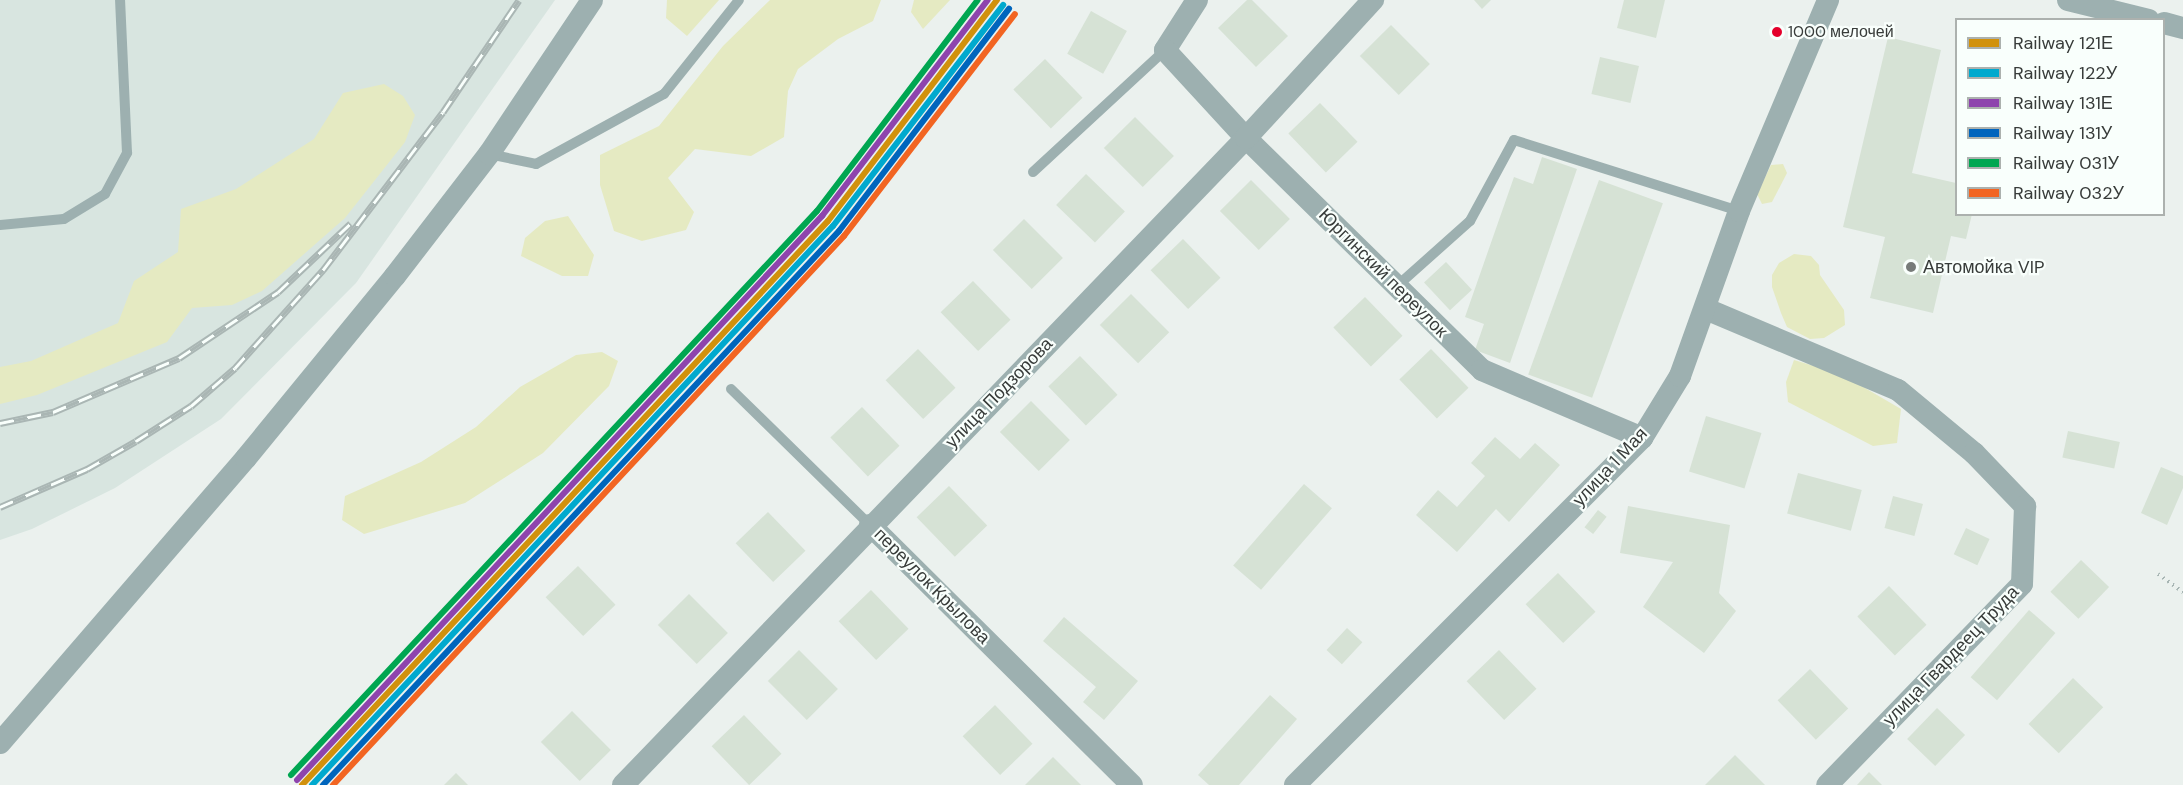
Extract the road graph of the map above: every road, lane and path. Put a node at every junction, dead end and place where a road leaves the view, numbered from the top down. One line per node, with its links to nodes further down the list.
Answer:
1 (120, 0): 16 (lane)
2 (592, 0): 13 (street)
3 (739, 0): 13 (lane)
4 (1197, 0): 11 (street)
5 (1373, 0): 12 (street, улица Подзорова)
6 (1828, 0): 15 (street, улица 1 Мая)
7 (2068, 0): 8 (street)
8 (2141, 18)
9 (2165, 24): 10 (street)
10 (2183, 28)
11 (1165, 50): 12 (street, Юргинский переулок); 14 (lane)
12 (1246, 138): 17 (street, Юргинский переулок); 21 (street, улица Подзорова)
13 (489, 154): 24 (street)
14 (1033, 172)
15 (1738, 211): 17 (lane); 18 (street, улица 1 Мая)
16 (0, 225)
17 (1397, 286): 20 (street, Юргинский переулок)
18 (1706, 309): 20 (street, улица 1 Мая); 28 (street, улица Гвардеец Труда)
19 (731, 389): 21 (lane, переулок Крылова)
20 (1642, 438): 27 (street, улица 1 Мая)
21 (870, 525): 25 (street, улица Подзорова); 26 (street, переулок Крылова)
22 (2158, 574): 23 (path)
23 (2183, 592)
24 (0, 743)
25 (623, 785)
26 (1132, 785)
27 (1294, 785)
28 (1827, 785)

